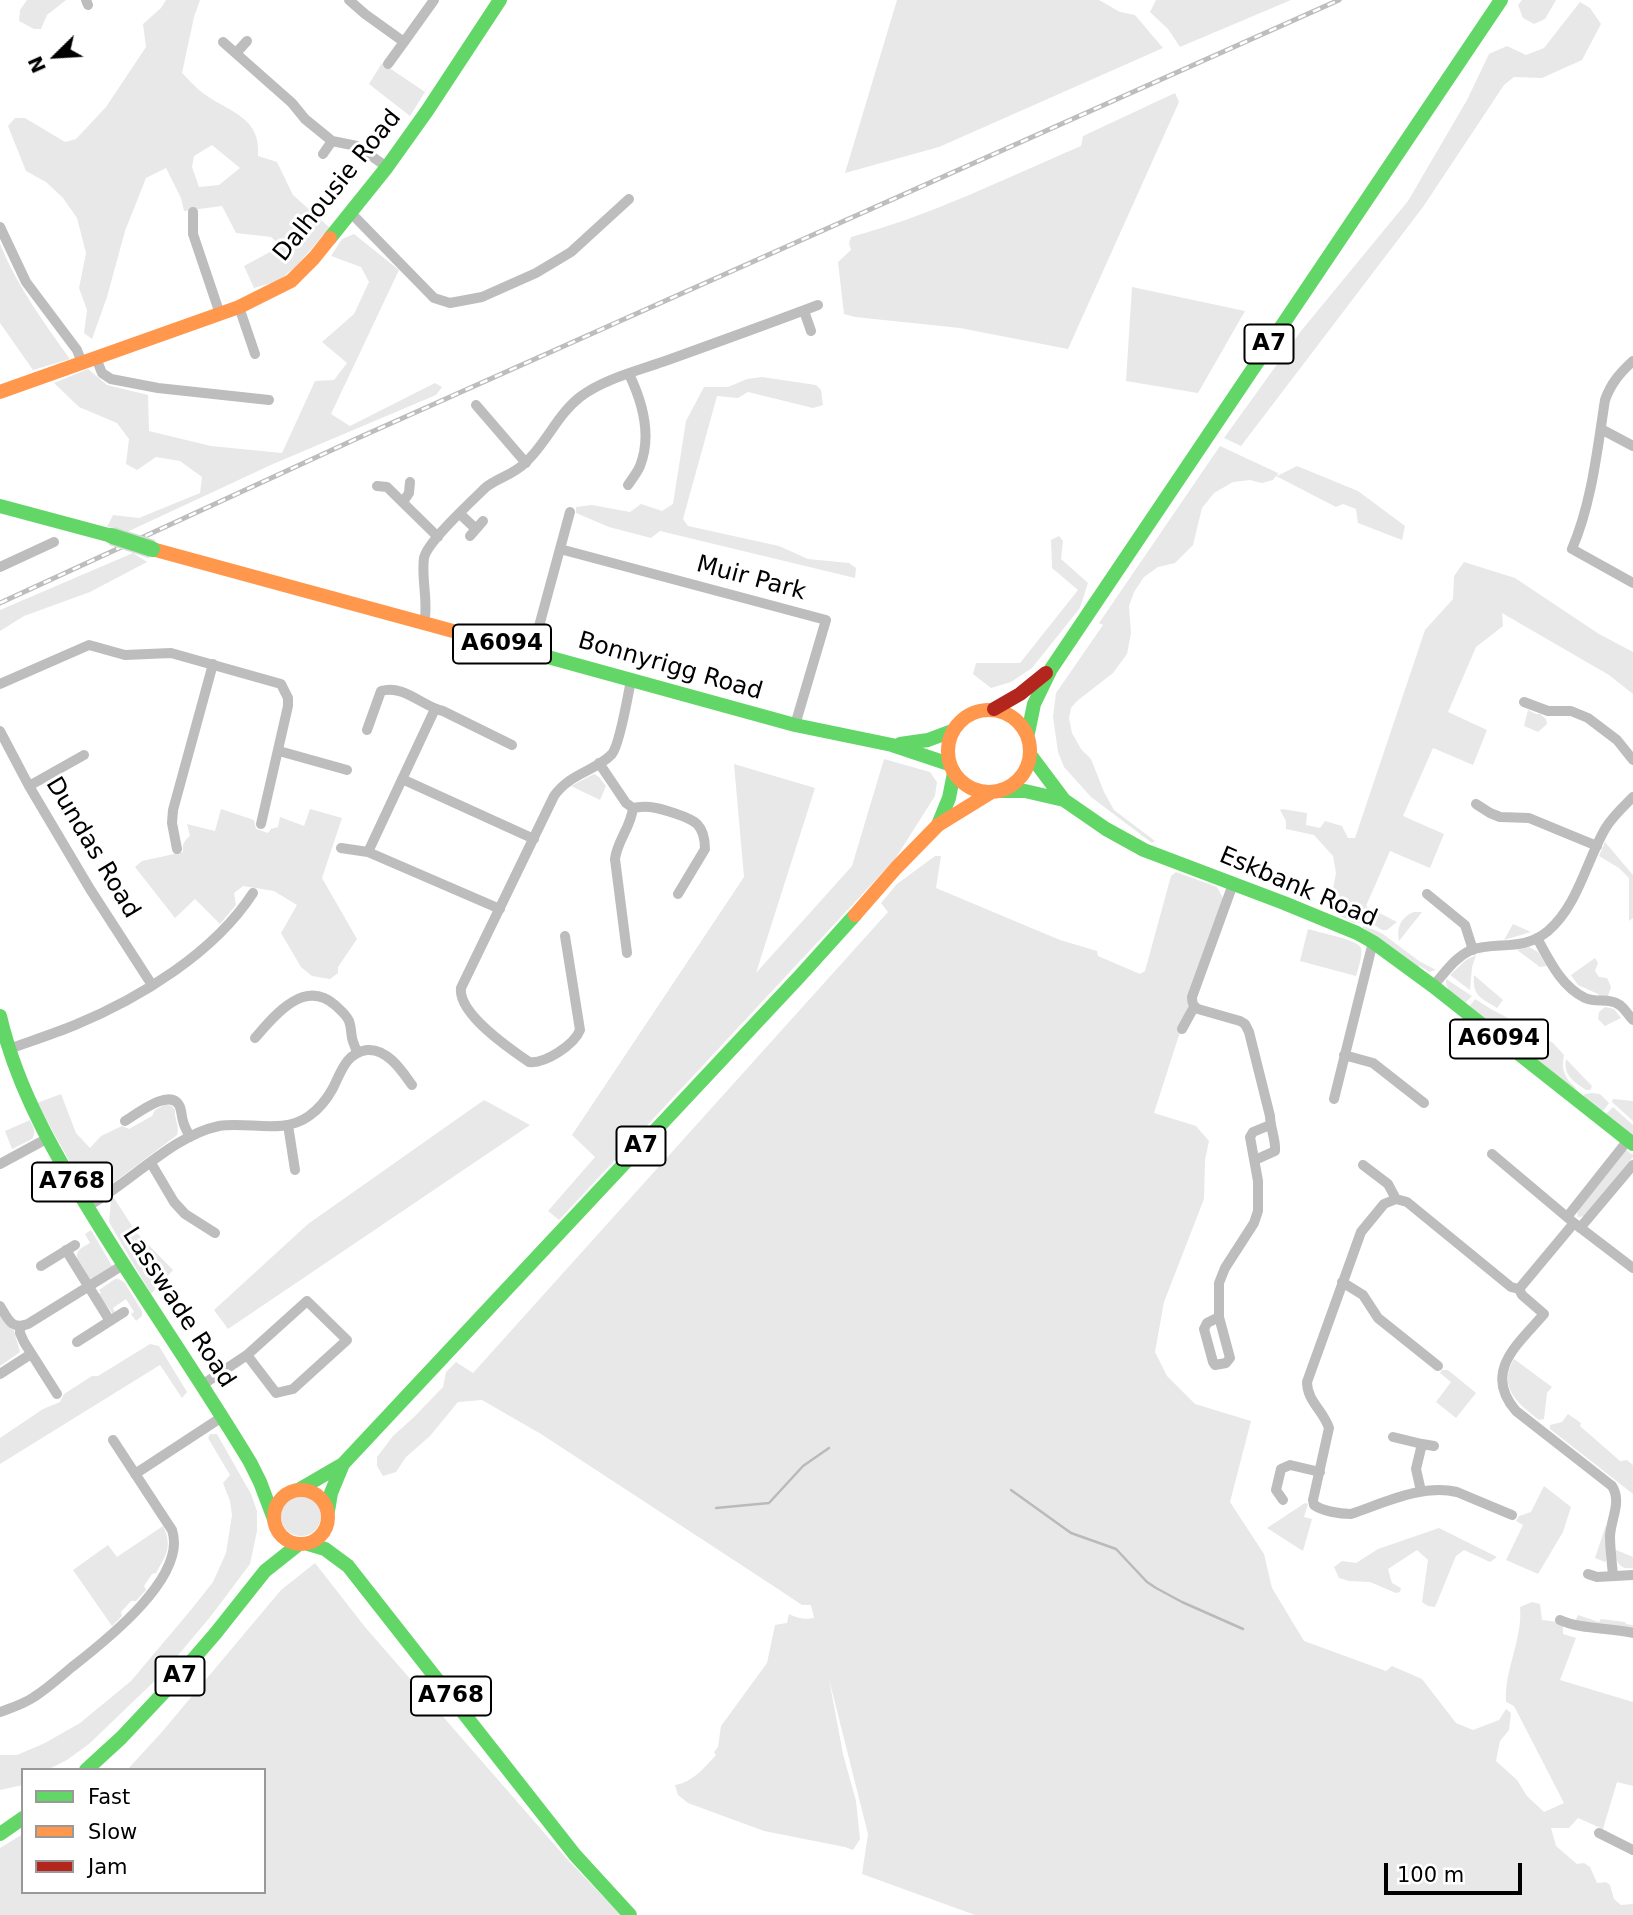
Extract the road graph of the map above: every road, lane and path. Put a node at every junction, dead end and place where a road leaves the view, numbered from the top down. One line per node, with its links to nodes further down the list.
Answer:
1 (349, 0): 7 (street)
2 (434, 0): 7 (street)
3 (500, 0): 12 (main road, Dalhousie Road)
4 (1501, 0): 48 (main road, A7)
5 (247, 41): 8 (street)
6 (223, 42): 8 (street)
7 (404, 42): 9 (street)
8 (236, 53): 10 (street)
9 (388, 64)
10 (331, 141): 11 (street); 12 (street)
11 (323, 154)
12 (387, 167): 15 (main road, Dalhousie Road)
13 (629, 199): 15 (street)
14 (193, 212): 20 (street)
15 (351, 213): 18 (main road, Dalhousie Road)
16 (0, 227): 23 (street)
17 (818, 305): 19 (street)
18 (239, 307): 20 (main road, Dalhousie Road); 22 (street)
19 (804, 311): 21 (street); 25 (street)
20 (220, 313): 23 (main road, Dalhousie Road)
21 (811, 331)
22 (255, 354)
23 (89, 360): 26 (main road, Dalhousie Road); 27 (street)
24 (1633, 361): 29 (street)
25 (629, 374): 31 (street); 33 (street)
26 (0, 392)
27 (269, 399)
28 (476, 405): 31 (street)
29 (1601, 429): 30 (street); 44 (street)
30 (1633, 446)
31 (526, 463): 38 (street)
32 (410, 482): 35 (street)
33 (628, 485)
34 (377, 486): 35 (street)
35 (403, 502): 40 (street)
36 (0, 506): 45 (main road, Bonnyrigg Road / A6094, bridge)
37 (570, 512): 42 (street)
38 (460, 514): 39 (street); 40 (street)
39 (477, 529)
40 (438, 537): 45 (street)
41 (54, 542): 43 (street)
42 (560, 549): 46 (street); 54 (street, Muir Park)
43 (0, 567)
44 (1633, 583)
45 (424, 624): 46 (main road, Bonnyrigg Road / A6094)
46 (532, 652): 49 (main road, Bonnyrigg Road / A6094)
47 (213, 664): 50 (street); 61 (street); 80 (street)
48 (1051, 670): 53 (main road, A7); 58 (main road, A7)
49 (631, 680): 54 (main road, Bonnyrigg Road / A6094); 65 (street)
50 (0, 684)
51 (1524, 702): 64 (street)
52 (435, 709): 55 (street); 59 (street); 68 (street)
53 (994, 709): 57 (main road); 58 (main road)
54 (795, 725): 60 (main road, Bonnyrigg Road / A6094)
55 (367, 730)
56 (0, 731): 69 (street, Dundas Road)
57 (952, 731): 60 (main road, Bonnyrigg Road / A6094); 66 (main road)
58 (1028, 733): 63 (main road)
59 (512, 745)
60 (894, 745): 66 (main road, Bonnyrigg Road / A6094)
61 (279, 751): 67 (street); 75 (street)
62 (84, 755): 69 (street)
63 (1031, 756): 70 (main road); 72 (main road, Eskbank Road / A6094)
64 (1633, 760)
65 (599, 763): 74 (street); 77 (street)
66 (952, 768): 70 (main road); 76 (main road, A7)
67 (342, 771)
68 (402, 779): 77 (street); 81 (street)
69 (29, 786): 92 (street, Dundas Road)
70 (996, 792): 72 (main road, Eskbank Road / A6094); 76 (main road, A7)
71 (1633, 797): 78 (street)
72 (1064, 800): 82 (main road, Eskbank Road / A6094)
73 (1476, 804): 78 (street)
74 (633, 808): 84 (street); 91 (street)
75 (261, 824)
76 (938, 825): 145 (main road, A7)
77 (534, 839): 86 (street)
78 (1597, 846): 87 (street)
79 (341, 848): 81 (street)
80 (177, 849)
81 (368, 852): 86 (street)
82 (1233, 884): 88 (main road, Eskbank Road / A6094); 94 (street)
83 (253, 893): 92 (street)
84 (678, 894)
85 (1427, 894): 90 (street)
86 (500, 909): 89 (street)
87 (1537, 938): 90 (street); 96 (street)
88 (1373, 942): 93 (main road, Eskbank Road / A6094); 101 (street)
89 (570, 943)
90 (1473, 950): 93 (street)
91 (627, 953)
92 (152, 985): 99 (street)
93 (1433, 986): 110 (main road, Eskbank Road / A6094)
94 (1194, 1007): 97 (street); 107 (street)
95 (0, 1016): 99 (main road, Lasswade Road / A768)
96 (1633, 1020)
97 (1182, 1028)
98 (255, 1038): 100 (street)
99 (9, 1049): 109 (main road, Lasswade Road / A768)
100 (358, 1053): 102 (street); 106 (street)
101 (1345, 1055): 103 (street); 104 (street)
102 (412, 1085)
103 (1334, 1099)
104 (1424, 1103)
105 (125, 1121): 108 (street)
106 (288, 1125): 108 (street); 117 (street)
107 (1270, 1125): 112 (street); 112 (street)
108 (190, 1137): 113 (street)
109 (48, 1138): 114 (street); 119 (main road, Lasswade Road / A768)
110 (1630, 1142): 120 (street)
111 (1492, 1154): 120 (street)
112 (1255, 1160): 130 (street)
113 (151, 1163): 119 (street); 121 (street)
114 (0, 1164)
115 (1363, 1164): 118 (street)
116 (1633, 1165): 120 (street)
117 (295, 1170)
118 (1396, 1199): 125 (street); 127 (street)
119 (86, 1207): 122 (main road, Lasswade Road / A768)
120 (1574, 1223): 124 (street); 127 (street)
121 (215, 1233)
122 (123, 1265): 126 (street); 138 (main road, Lasswade Road / A768)
123 (41, 1266): 126 (street)
124 (1633, 1268)
125 (1342, 1282): 136 (street); 147 (street)
126 (90, 1287): 131 (street); 132 (street)
127 (1519, 1289): 160 (street)
128 (0, 1306): 132 (street)
129 (124, 1312): 131 (street)
130 (1220, 1317)
131 (110, 1321): 133 (street)
132 (20, 1327): 134 (street)
133 (77, 1342)
134 (32, 1354): 137 (street); 139 (street)
135 (247, 1355): 135 (street); 138 (street)
136 (1438, 1366)
137 (0, 1374)
138 (202, 1385): 140 (main road, Lasswade Road / A768)
139 (57, 1394)
140 (222, 1417): 146 (main road, Lasswade Road / A768); 148 (street)
141 (1393, 1437): 143 (street)
142 (113, 1440): 148 (street)
143 (1422, 1444): 144 (street); 150 (street)
144 (1434, 1446)
145 (343, 1464): 149 (main road, A7); 153 (main road, A7)
146 (255, 1469): 149 (main road, Lasswade Road / A768); 154 (main road, Lasswade Road / A768)
147 (1320, 1472): 150 (street); 151 (street)
148 (135, 1474): 163 (street)
149 (297, 1490): 153 (main road); 154 (main road)
150 (1421, 1491): 152 (street)
151 (1283, 1500)
152 (1511, 1515)
153 (329, 1516): 155 (main road); 156 (main road, A768)
154 (275, 1523): 155 (main road); 157 (main road, A7)
155 (304, 1544): 156 (main road, A768); 157 (main road, A7)
156 (348, 1566): 169 (main road, A768)
157 (264, 1572): 164 (main road, A7)
158 (1588, 1574): 160 (street)
159 (1633, 1574): 160 (street)
160 (1613, 1576)
161 (1560, 1620): 162 (street)
162 (1633, 1633)
163 (0, 1712)
164 (88, 1768)
165 (21, 1819): 167 (main road)
166 (1599, 1833): 168 (street)
167 (0, 1834)
168 (1633, 1850)
169 (630, 1915)

